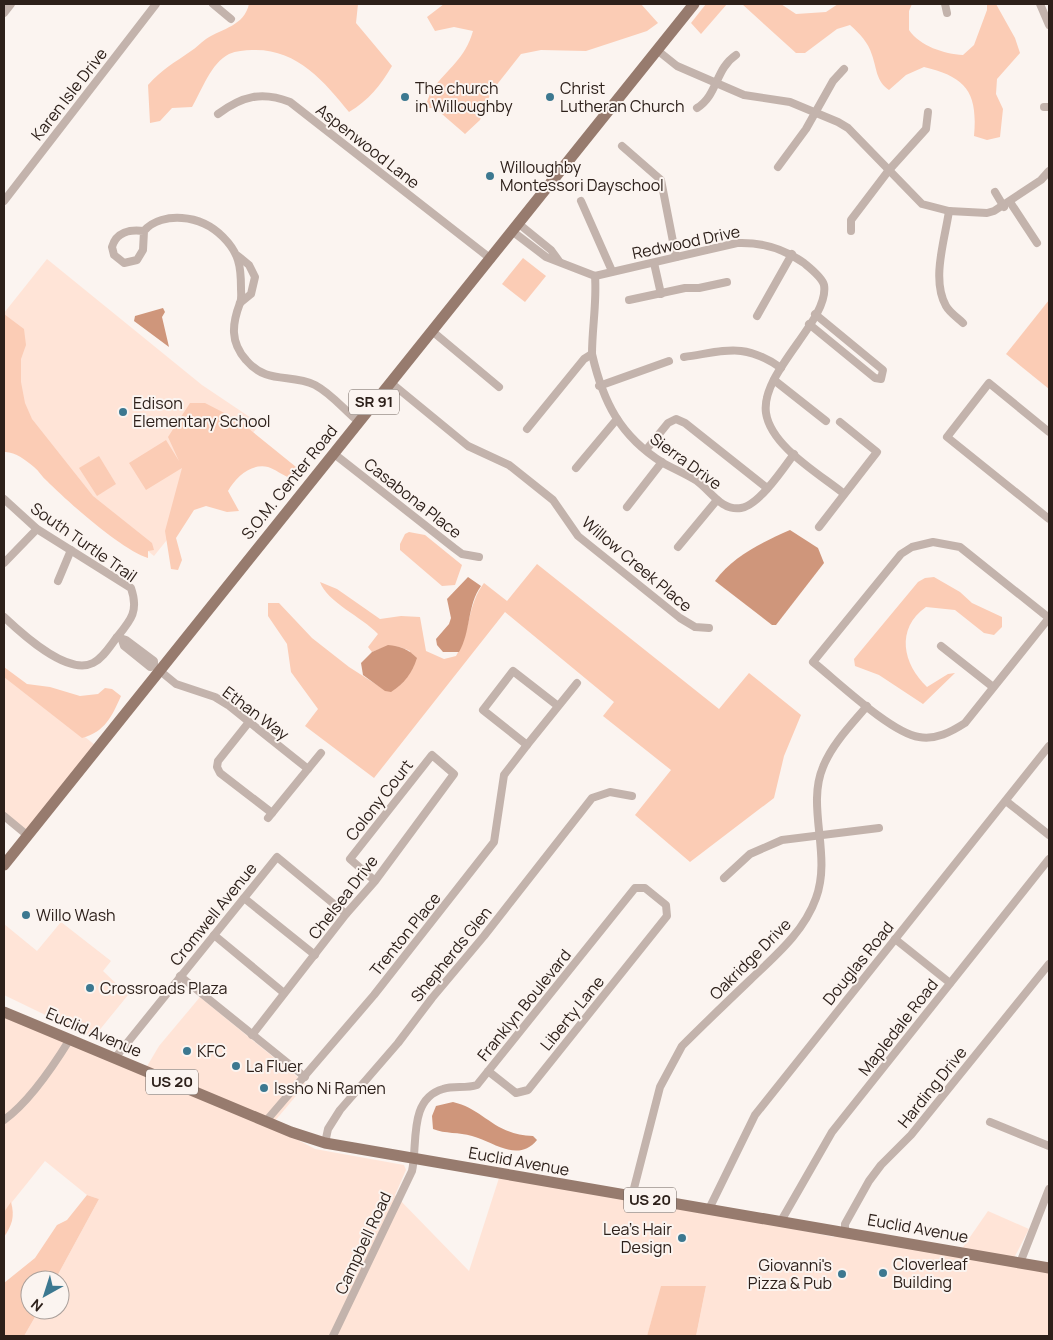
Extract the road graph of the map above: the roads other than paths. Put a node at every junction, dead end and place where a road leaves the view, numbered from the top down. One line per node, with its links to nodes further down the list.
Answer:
1 (11, 4): 7 (street)
2 (156, 4): 24 (street, Karen Isle Drive)
3 (213, 4): 9 (street)
4 (694, 4): 11 (main road, S.O.M. Center Road / SR 91)
5 (945, 4): 8 (street)
6 (1040, 4): 10 (street)
7 (4, 13)
8 (947, 13)
9 (232, 19)
10 (1049, 25)
11 (658, 50): 14 (street); 28 (main road, S.O.M. Center Road / SR 91)
12 (736, 54): 14 (street)
13 (844, 69): 16 (street)
14 (716, 83): 15 (street); 16 (street)
15 (697, 108)
16 (817, 112): 20 (street); 21 (street)
17 (928, 112): 21 (street)
18 (218, 114): 35 (street, Aspenwood Lane)
19 (622, 146): 34 (street)
20 (778, 167)
21 (888, 170): 27 (street); 30 (street)
22 (1049, 171): 26 (street)
23 (995, 192): 26 (street)
24 (4, 201)
25 (581, 201): 37 (street)
26 (1007, 204): 27 (street); 31 (street)
27 (949, 210): 45 (street)
28 (516, 227): 35 (main road, S.O.M. Center Road / SR 91); 38 (street)
29 (144, 231): 29 (street); 33 (street)
30 (851, 231)
31 (1037, 243)
32 (792, 254): 34 (street, Redwood Drive); 43 (street, Redwood Drive); 44 (street)
33 (238, 256): 42 (street); 42 (street)
34 (676, 257): 36 (street, Redwood Drive)
35 (491, 259): 47 (main road, S.O.M. Center Road / SR 91)
36 (654, 263): 37 (street, Redwood Drive); 40 (street)
37 (612, 272): 38 (street, Redwood Drive)
38 (594, 276): 48 (street, Sierra Drive)
39 (727, 282): 40 (street)
40 (661, 294): 41 (street)
41 (629, 300)
42 (240, 303): 58 (street)
43 (815, 314): 46 (street, Redwood Drive); 46 (street)
44 (757, 316)
45 (963, 323)
46 (809, 324): 51 (street)
47 (432, 331): 53 (main road, S.O.M. Center Road / SR 91); 55 (street)
48 (592, 354): 54 (street, Sierra Drive); 60 (street)
49 (684, 357): 51 (street)
50 (669, 361): 54 (street)
51 (781, 368): 52 (street)
52 (774, 380): 57 (street); 64 (street)
53 (390, 382): 58 (main road, S.O.M. Center Road / SR 91); 82 (street, Willow Creek Place)
54 (599, 386): 56 (street, Sierra Drive)
55 (499, 387)
56 (617, 419): 62 (street, Sierra Drive); 66 (street)
57 (826, 421)
58 (358, 422): 63 (main road, S.O.M. Center Road / SR 91)
59 (840, 422): 68 (street)
60 (527, 429)
61 (1049, 432): 72 (street)
62 (646, 450): 65 (street, Sierra Drive); 67 (street)
63 (333, 453): 77 (street, Casabona Place); 85 (main road, S.O.M. Center Road / SR 91)
64 (794, 454): 67 (street, Sierra Drive); 68 (street)
65 (662, 462): 70 (street, Sierra Drive); 71 (street)
66 (576, 468)
67 (767, 488): 70 (street, Sierra Drive)
68 (843, 493): 73 (street)
69 (4, 499): 74 (street, South Turtle Trail)
70 (717, 500): 75 (street)
71 (628, 507)
72 (1049, 519)
73 (819, 527)
74 (37, 529): 76 (street, South Turtle Trail); 78 (street)
75 (678, 548)
76 (71, 550): 79 (street); 83 (street, South Turtle Trail)
77 (479, 557)
78 (4, 563)
79 (58, 581)
80 (4, 617): 83 (street)
81 (1049, 618): 87 (street); 89 (street)
82 (709, 628)
83 (119, 638): 85 (street, Ethan Way)
84 (941, 646): 87 (street)
85 (157, 668): 90 (street, Ethan Way); 100 (main road, S.O.M. Center Road / SR 91)
86 (577, 683): 88 (street, Trenton Place)
87 (993, 687): 89 (street)
88 (558, 706): 91 (street, Trenton Place); 91 (street)
89 (867, 706): 102 (street, Oakridge Drive)
90 (249, 722): 94 (street, Ethan Way); 94 (street)
91 (526, 745): 122 (street, Trenton Place)
92 (1049, 746): 97 (street, Douglas Road)
93 (321, 753): 94 (street)
94 (308, 769)
95 (454, 774): 106 (street, Chelsea Drive); 106 (street, Colony Court)
96 (632, 796): 126 (street, Shepherds Glen)
97 (1006, 801): 101 (street); 111 (street, Douglas Road)
98 (4, 816): 100 (street)
99 (879, 828): 102 (street)
100 (27, 835): 104 (main road, S.O.M. Center Road / SR 91)
101 (1049, 835)
102 (820, 836): 105 (street); 130 (street, Oakridge Drive)
103 (1049, 859): 115 (street, Mapledale Road)
104 (4, 865)
105 (724, 878)
106 (374, 881): 108 (street, Chelsea Drive)
107 (244, 898): 108 (street, Cromwell Avenue); 110 (street, Cromwell Avenue); 112 (street)
108 (346, 914): 112 (street, Chelsea Drive)
109 (667, 916): 121 (street, Liberty Lane); 121 (street, Franklyn Boulevard)
110 (214, 935): 114 (street, Cromwell Avenue); 116 (street)
111 (895, 938): 115 (street); 131 (street, Douglas Road)
112 (315, 955): 116 (street, Chelsea Drive)
113 (1049, 964): 133 (street, Harding Drive)
114 (180, 976): 118 (street); 120 (street, Cromwell Avenue)
115 (950, 983): 132 (street, Mapledale Road)
116 (284, 993): 118 (street, Chelsea Drive)
117 (4, 1012): 119 (main road, Euclid Avenue / US 20)
118 (252, 1036): 122 (street)
119 (70, 1039): 120 (main road, Euclid Avenue / US 20); 123 (street)
120 (115, 1058): 124 (main road, Euclid Avenue / US 20)
121 (488, 1071): 128 (street, Franklyn Boulevard)
122 (305, 1077): 124 (street, Trenton Place)
123 (4, 1120)
124 (266, 1121): 126 (main road, Euclid Avenue / US 20)
125 (990, 1122): 127 (street)
126 (325, 1143): 128 (main road, Euclid Avenue / US 20)
127 (1049, 1146)
128 (415, 1160): 130 (main road, Euclid Avenue / US 20); 136 (street, Campbell Road)
129 (1049, 1189): 134 (street)
130 (632, 1196): 131 (main road, Euclid Avenue / US 20)
131 (709, 1209): 132 (main road, Euclid Avenue / US 20)
132 (781, 1221): 133 (main road, Euclid Avenue / US 20)
133 (845, 1232): 134 (main road, Euclid Avenue / US 20)
134 (1020, 1263): 135 (main road, Euclid Avenue / US 20)
135 (1049, 1268)
136 (333, 1336)

